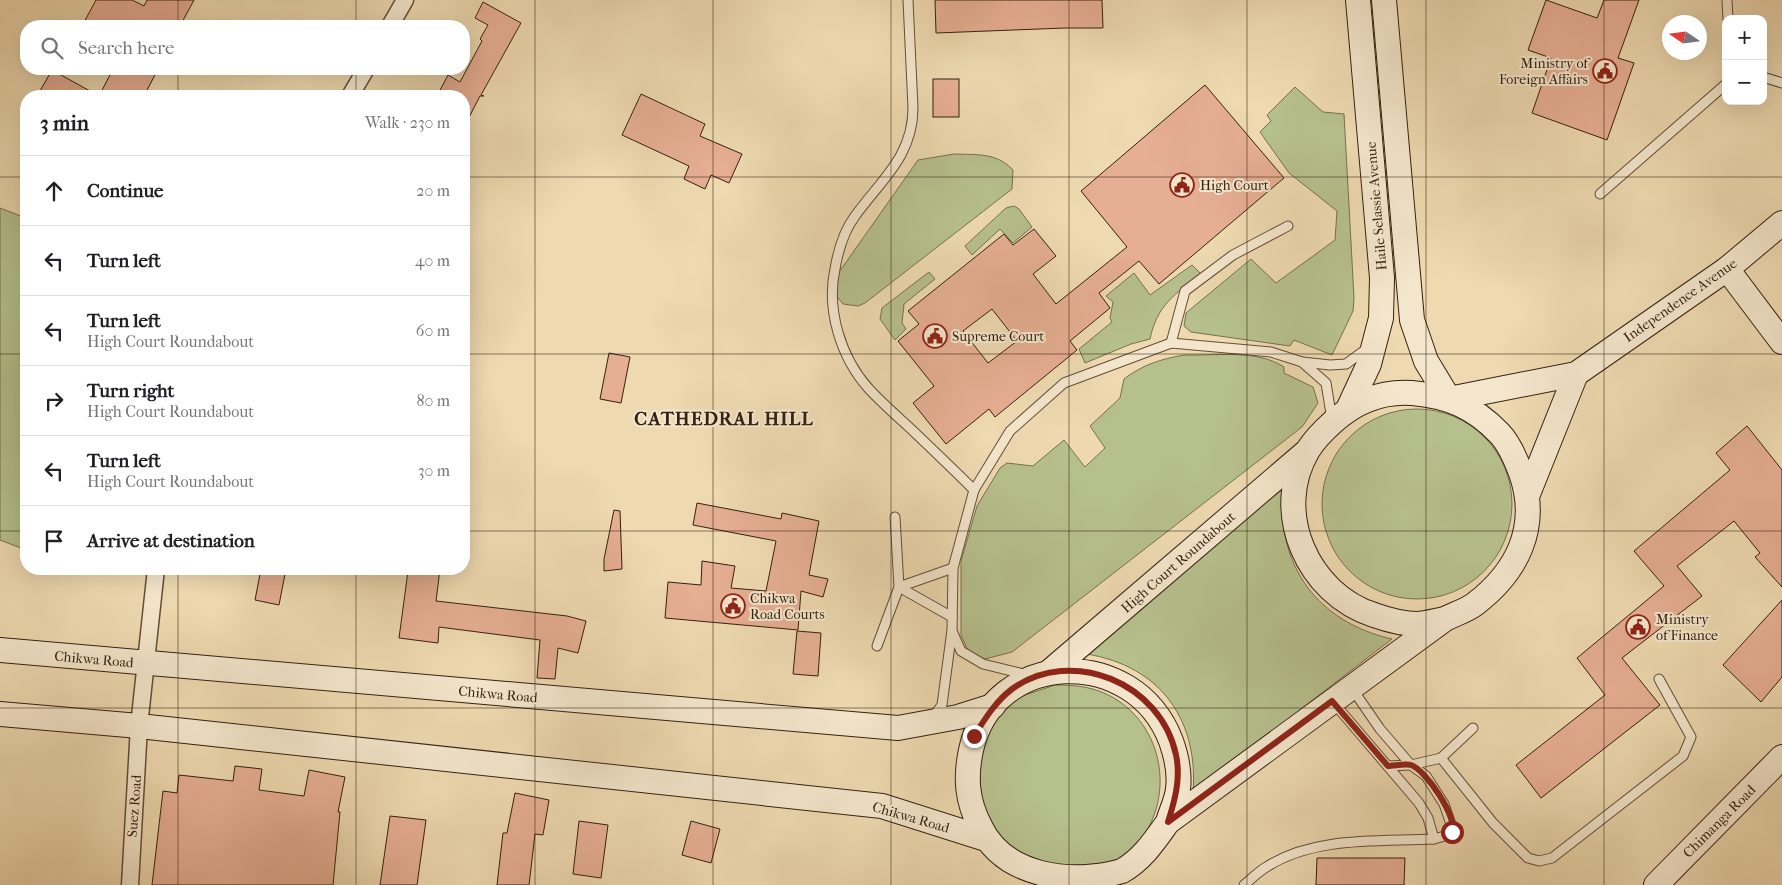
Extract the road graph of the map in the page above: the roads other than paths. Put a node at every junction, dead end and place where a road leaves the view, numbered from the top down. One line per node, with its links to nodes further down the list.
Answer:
1 (405, 0): 7 (street)
2 (908, 0): 26 (lane)
3 (1358, 0): 19 (main road, Haile Selassie Avenue)
4 (1384, 0): 22 (main road, Haile Selassie Avenue)
5 (1727, 0): 6 (lane)
6 (1728, 15)
7 (393, 20)
8 (362, 75): 12 (street)
9 (1767, 78): 10 (lane)
10 (1782, 83)
11 (1722, 87): 13 (lane)
12 (354, 90)
13 (1600, 194)
14 (1782, 223): 16 (main road, Independence Avenue)
15 (1288, 226): 18 (lane)
16 (1727, 269): 17 (main road); 21 (main road, Independence Avenue)
17 (1782, 342)
18 (1171, 343): 20 (lane); 26 (lane)
19 (1374, 344): 20 (lane); 23 (main road, Haile Selassie Avenue)
20 (1302, 362): 24 (lane)
21 (1576, 374): 22 (main road, Independence Avenue); 27 (main road)
22 (1449, 399): 23 (main road, High Court Roundabout); 27 (main road, High Court Roundabout)
23 (1349, 407): 24 (main road, High Court Roundabout)
24 (1332, 423): 25 (main road, High Court Roundabout)
25 (1308, 451): 33 (main road, High Court Roundabout); 38 (main road, High Court Roundabout)
26 (974, 490): 29 (lane)
27 (1528, 494): 33 (main road, High Court Roundabout)
28 (895, 517): 31 (lane)
29 (953, 568): 31 (lane); 32 (lane)
30 (155, 575): 37 (street, Suez Road)
31 (899, 587): 32 (lane); 35 (lane)
32 (952, 617): 34 (lane)
33 (1444, 619): 40 (main road, High Court Roundabout)
34 (952, 630): 38 (lane); 43 (lane)
35 (877, 646)
36 (0, 650): 37 (main road, Chikwa Road)
37 (147, 664): 43 (main road, Chikwa Road); 44 (street, Suez Road)
38 (1041, 675): 41 (main road, High Court Roundabout); 50 (main road, High Court Roundabout)
39 (1659, 679): 47 (lane)
40 (1342, 694): 48 (lane); 49 (lane); 50 (main road, High Court Roundabout)
41 (993, 706): 43 (main road, Chikwa Road); 51 (main road, High Court Roundabout)
42 (0, 714): 44 (main road, Chikwa Road)
43 (929, 723)
44 (139, 726): 51 (main road, Chikwa Road); 55 (street, Suez Road)
45 (1473, 728): 47 (lane)
46 (1782, 757): 59 (main road, Chimanga Road)
47 (1441, 758): 48 (lane)
48 (1411, 765): 49 (lane); 52 (lane)
49 (1388, 766): 52 (lane)
50 (1168, 822): 53 (main road, High Court Roundabout)
51 (986, 839): 54 (main road, High Court Roundabout)
52 (1434, 839): 58 (lane)
53 (1146, 853): 54 (main road, High Court Roundabout); 57 (main road)
54 (1011, 864): 56 (main road)
55 (130, 885)
56 (1024, 885)
57 (1132, 885)
58 (1244, 885)
59 (1656, 885)

